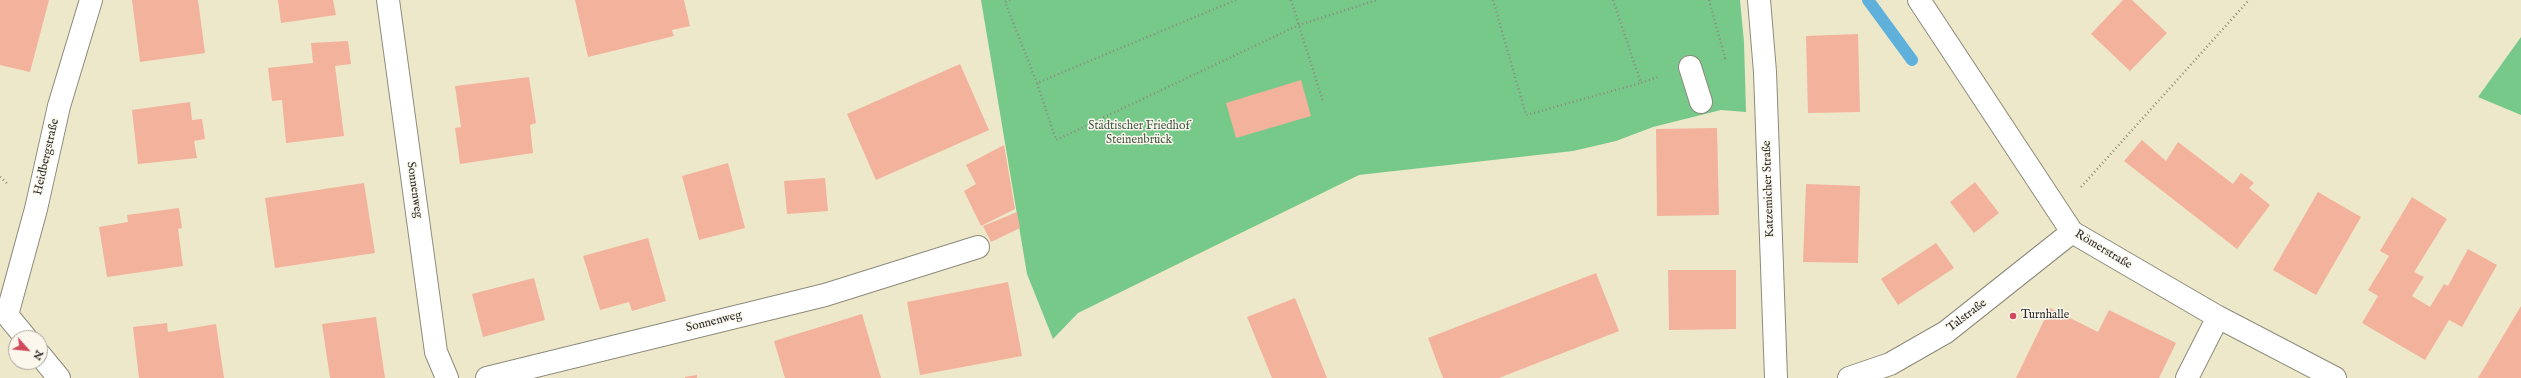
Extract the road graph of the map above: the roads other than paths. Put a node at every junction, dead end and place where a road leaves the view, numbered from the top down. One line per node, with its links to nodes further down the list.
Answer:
1 (92, 0): 9 (street, Heidbergstraße)
2 (388, 0): 14 (street, Sonnenweg)
3 (1759, 0): 16 (street, Katzemicher Straße)
4 (1919, 0): 7 (street, Römerstraße)
5 (1690, 68): 6 (street)
6 (1701, 102)
7 (2072, 232): 10 (street, Römerstraße); 17 (street, Talstraße)
8 (978, 247): 15 (street, Sonnenweg)
9 (4, 313): 11 (street)
10 (2218, 317): 18 (street); 19 (street, Römerstraße)
11 (19, 330)
12 (48, 365): 13 (street)
13 (59, 378)
14 (447, 378)
15 (487, 378)
16 (1776, 378)
17 (1850, 378)
18 (2187, 378)
19 (2335, 378)

